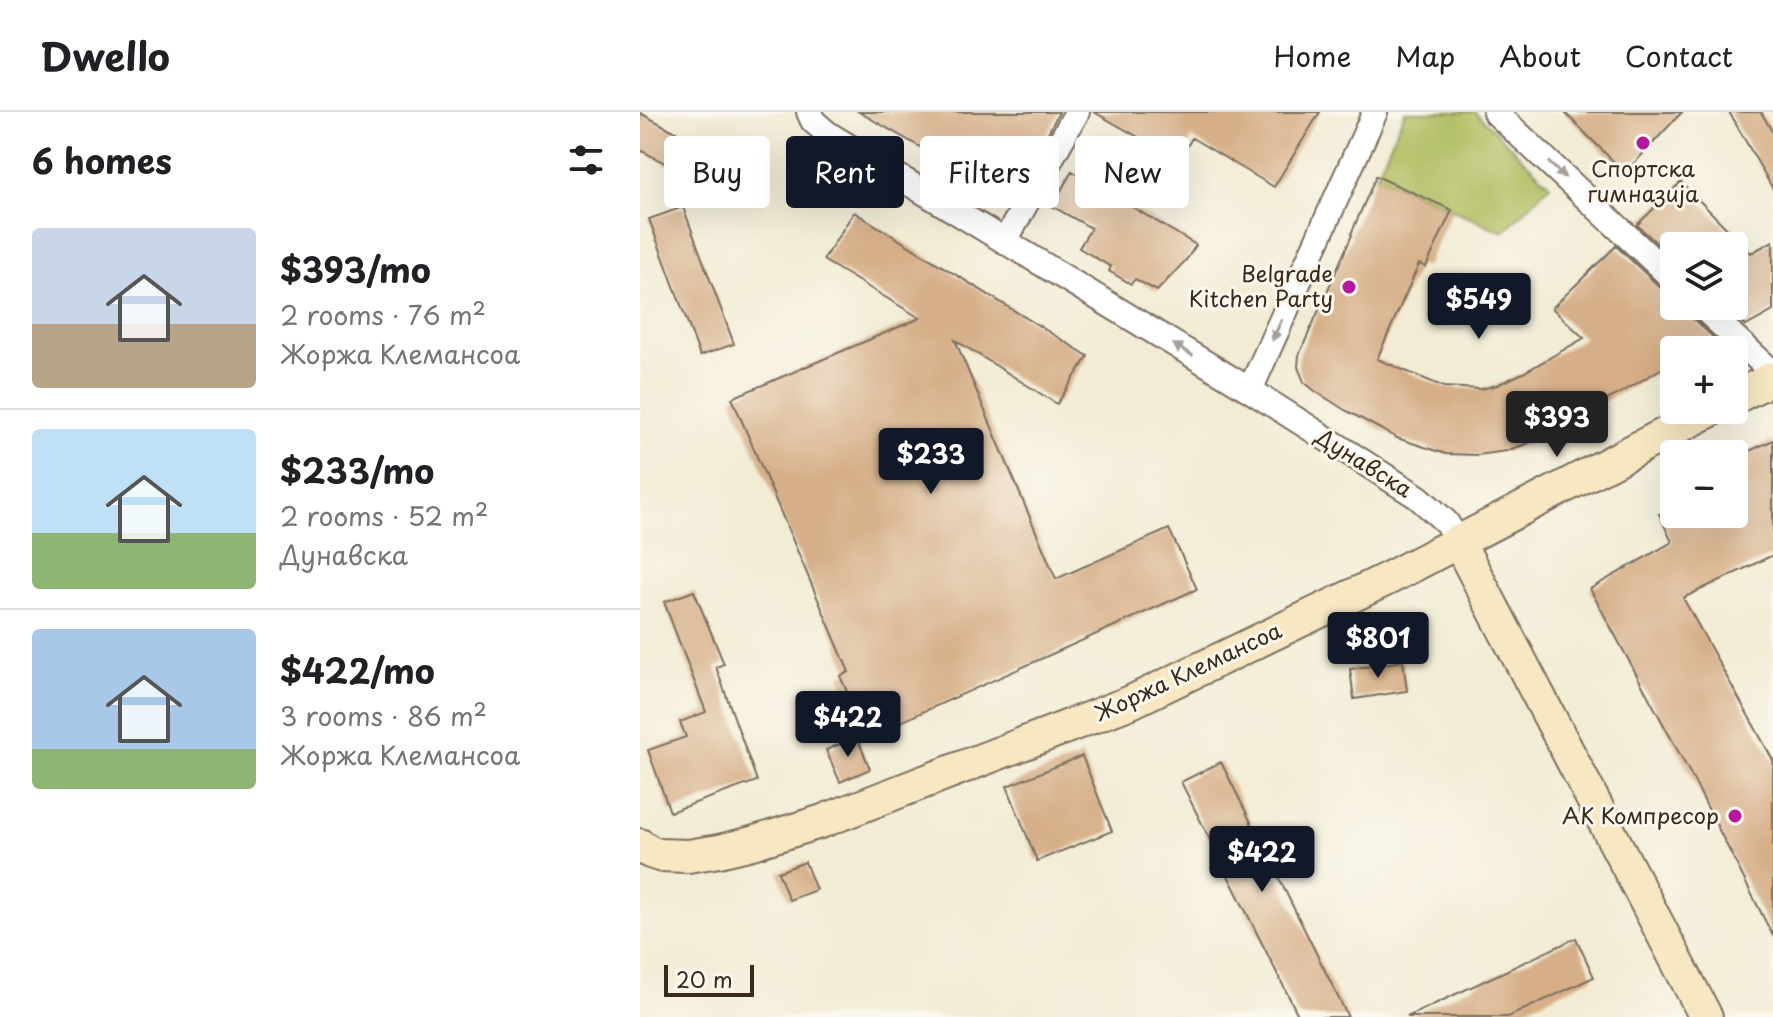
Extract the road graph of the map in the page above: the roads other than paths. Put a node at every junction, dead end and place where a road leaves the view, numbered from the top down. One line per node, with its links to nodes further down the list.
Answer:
1 (809, 112): 5 (street, Дунавска)
2 (1077, 112): 5 (street)
3 (1375, 112): 9 (street, one-way to 9)
4 (1495, 112): 6 (street, one-way to 6)
5 (1005, 241): 9 (street, Дунавска, one-way to 5)
6 (1660, 267)
7 (1715, 320): 8 (street)
8 (1773, 376): 10 (main road)
9 (1250, 390): 12 (street, Дунавска)
10 (1748, 390)
11 (1684, 424): 12 (main road, Жоржа Клемансоа)
12 (1458, 541): 13 (main road, Жоржа Клемансоа); 14 (main road, Дунавска)
13 (640, 845)
14 (1706, 1017)

